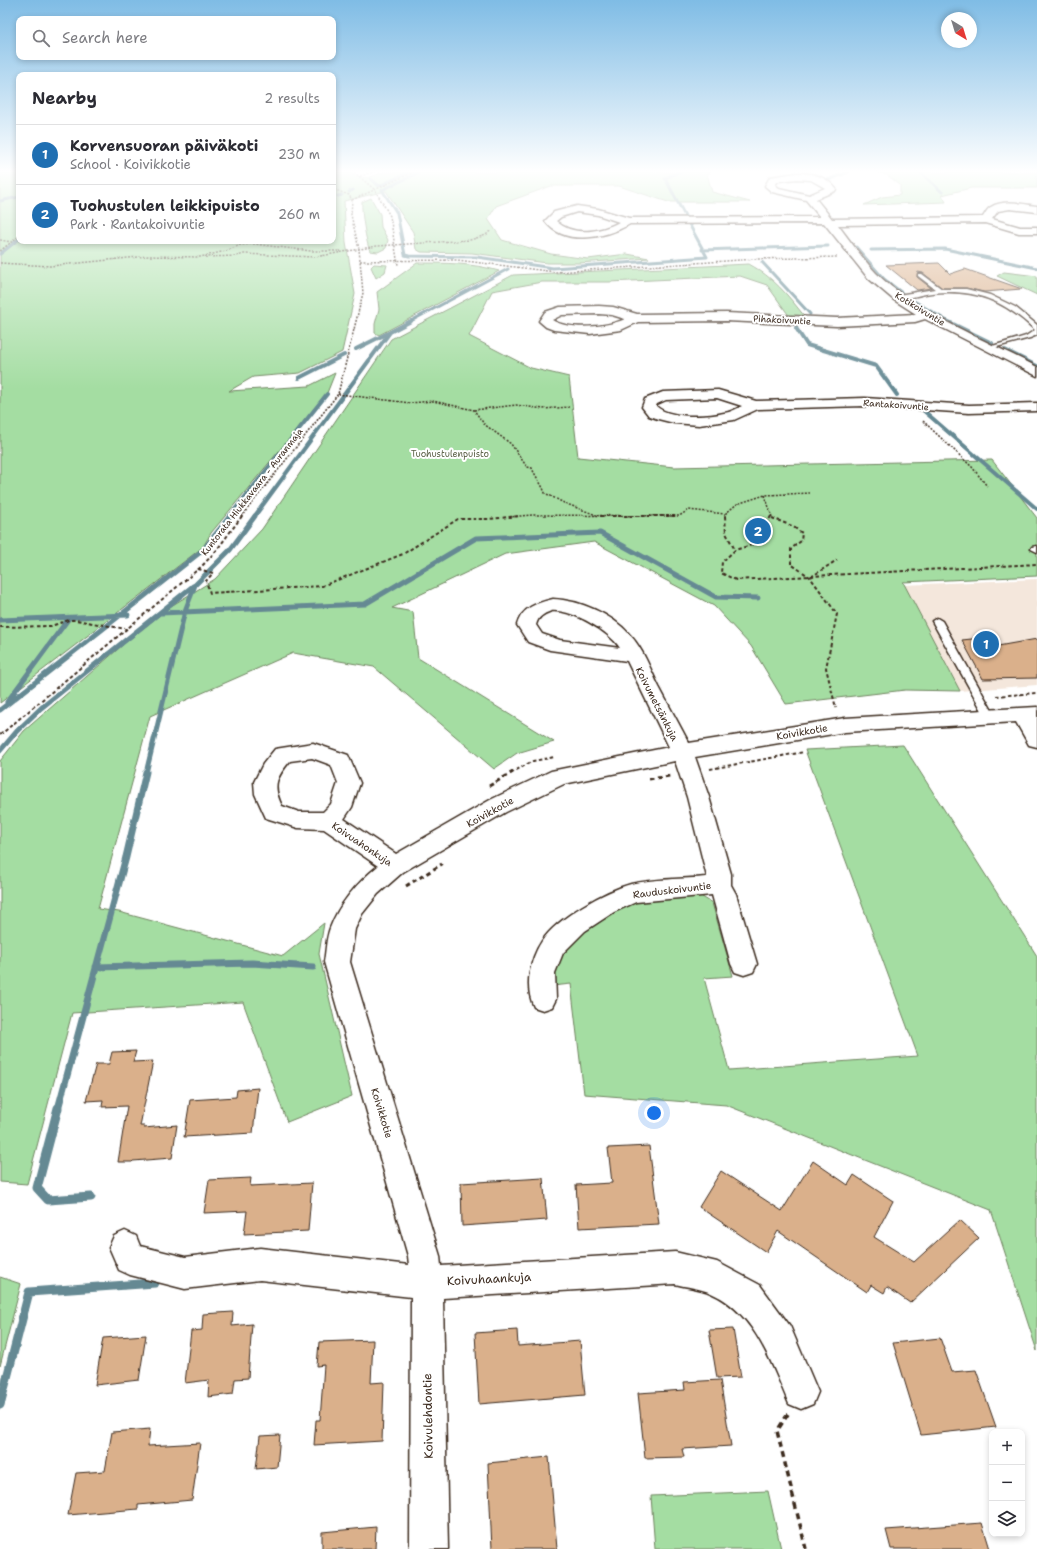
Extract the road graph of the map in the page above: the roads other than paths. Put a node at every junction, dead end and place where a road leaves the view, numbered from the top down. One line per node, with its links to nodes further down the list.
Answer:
1 (847, 244): 6 (street, Kotikoivuntie)
2 (920, 275): 5 (lane)
3 (964, 282): 4 (lane)
4 (962, 290): 5 (lane); 9 (lane)
5 (941, 291): 6 (lane)
6 (898, 297): 7 (street, Kotikoivuntie)
7 (927, 316): 8 (street, Pihakoivuntie); 10 (street, Kotikoivuntie)
8 (636, 318): 8 (street, Pihakoivuntie)
9 (1037, 331): 10 (lane)
10 (991, 348): 11 (street, Kotikoivuntie)
11 (1037, 372)
12 (755, 405): 12 (street, Rantakoivuntie); 13 (street, Rantakoivuntie)
13 (1037, 407)
14 (937, 621): 17 (lane)
15 (633, 656): 15 (street, Koivumetsänkuja); 19 (street, Koivumetsänkuja)
16 (1029, 715): 17 (street, Koivikkotie); 18 (street)
17 (990, 716): 19 (street, Koivikkotie)
18 (1037, 740)
19 (682, 752): 21 (street, Koivikkotie); 22 (street, Rauduskoivuntie)
20 (328, 821): 21 (street, Koivuahonkuja)
21 (395, 866): 26 (street, Koivikkotie)
22 (719, 885): 23 (street, Rauduskoivuntie); 24 (street, Rauduskoivuntie)
23 (744, 964)
24 (543, 999)
25 (125, 1247): 26 (street, Koivuhaankuja)
26 (427, 1283): 27 (street, Koivuhaankuja); 28 (street, Koivulehdontie)
27 (801, 1392)
28 (430, 1549)

